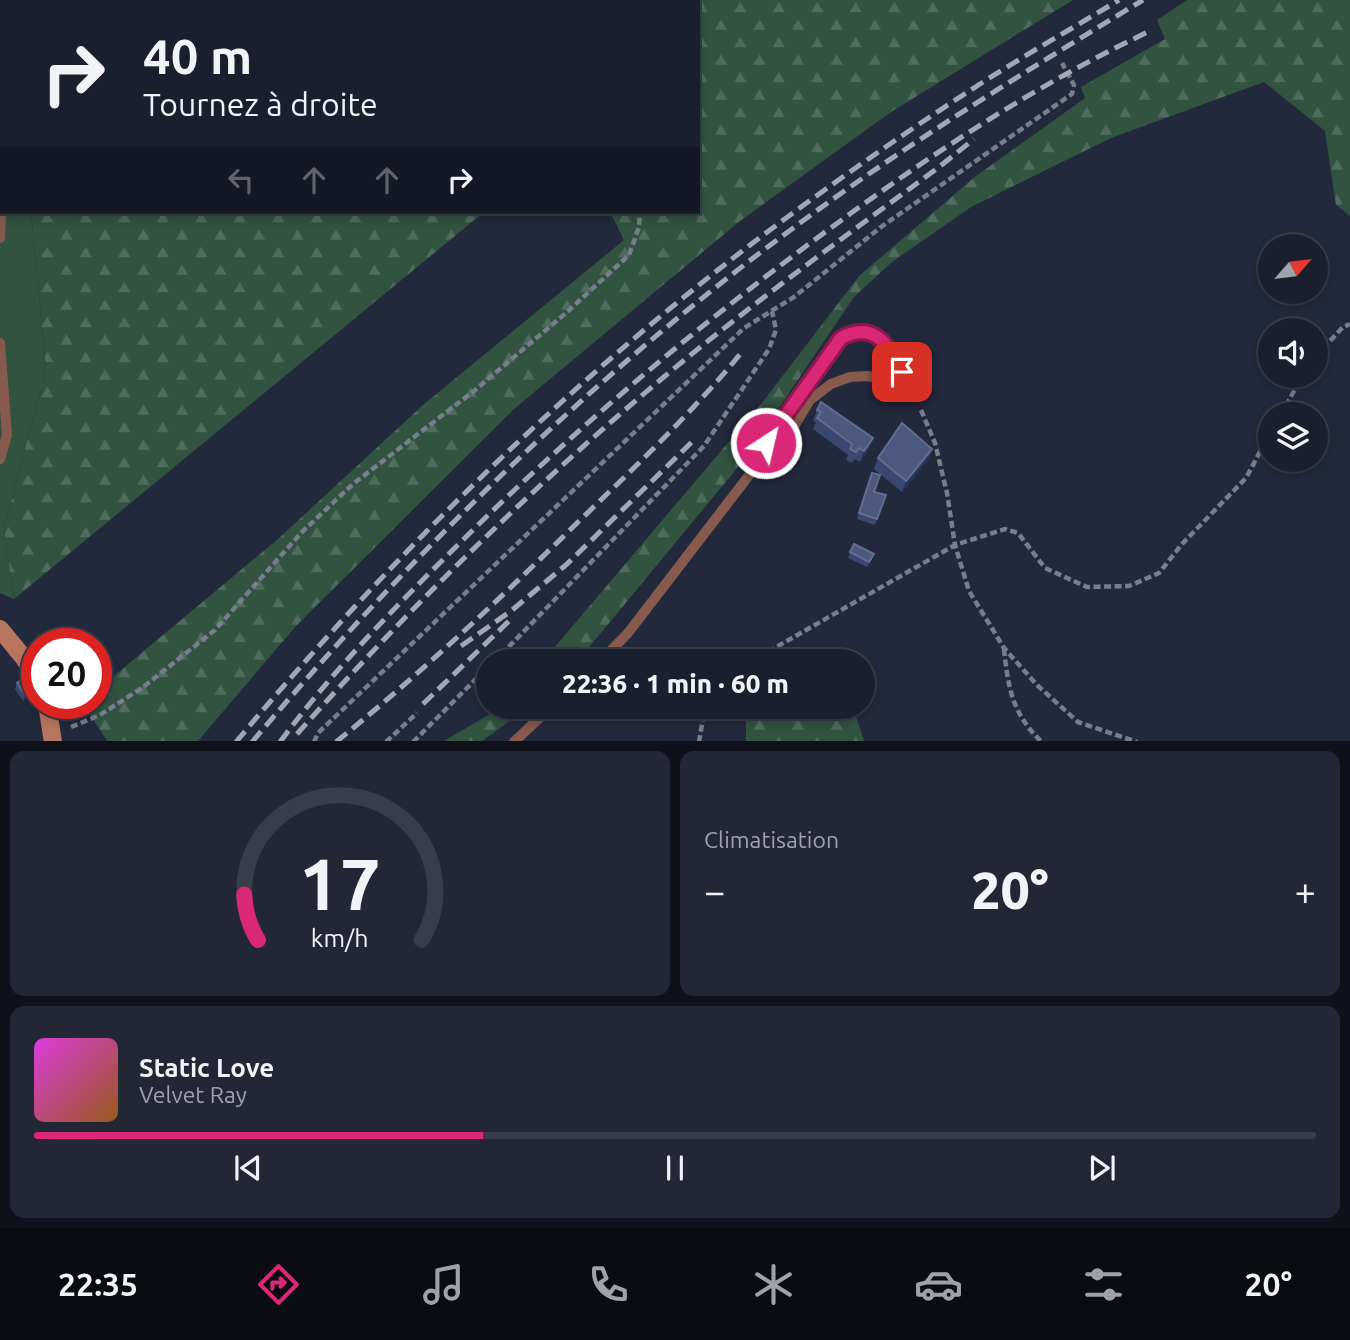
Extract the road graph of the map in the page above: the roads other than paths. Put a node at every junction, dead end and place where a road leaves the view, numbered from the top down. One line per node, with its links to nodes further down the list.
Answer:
1 (1, 214): 2 (lane)
2 (0, 238)
3 (0, 343): 4 (lane)
4 (0, 459)
5 (760, 461): 5 (lane); 7 (lane)
6 (0, 629): 8 (street)
7 (613, 649)
8 (21, 654)
9 (50, 719): 11 (street)
10 (538, 719): 12 (lane)
11 (53, 738)
12 (514, 741)

